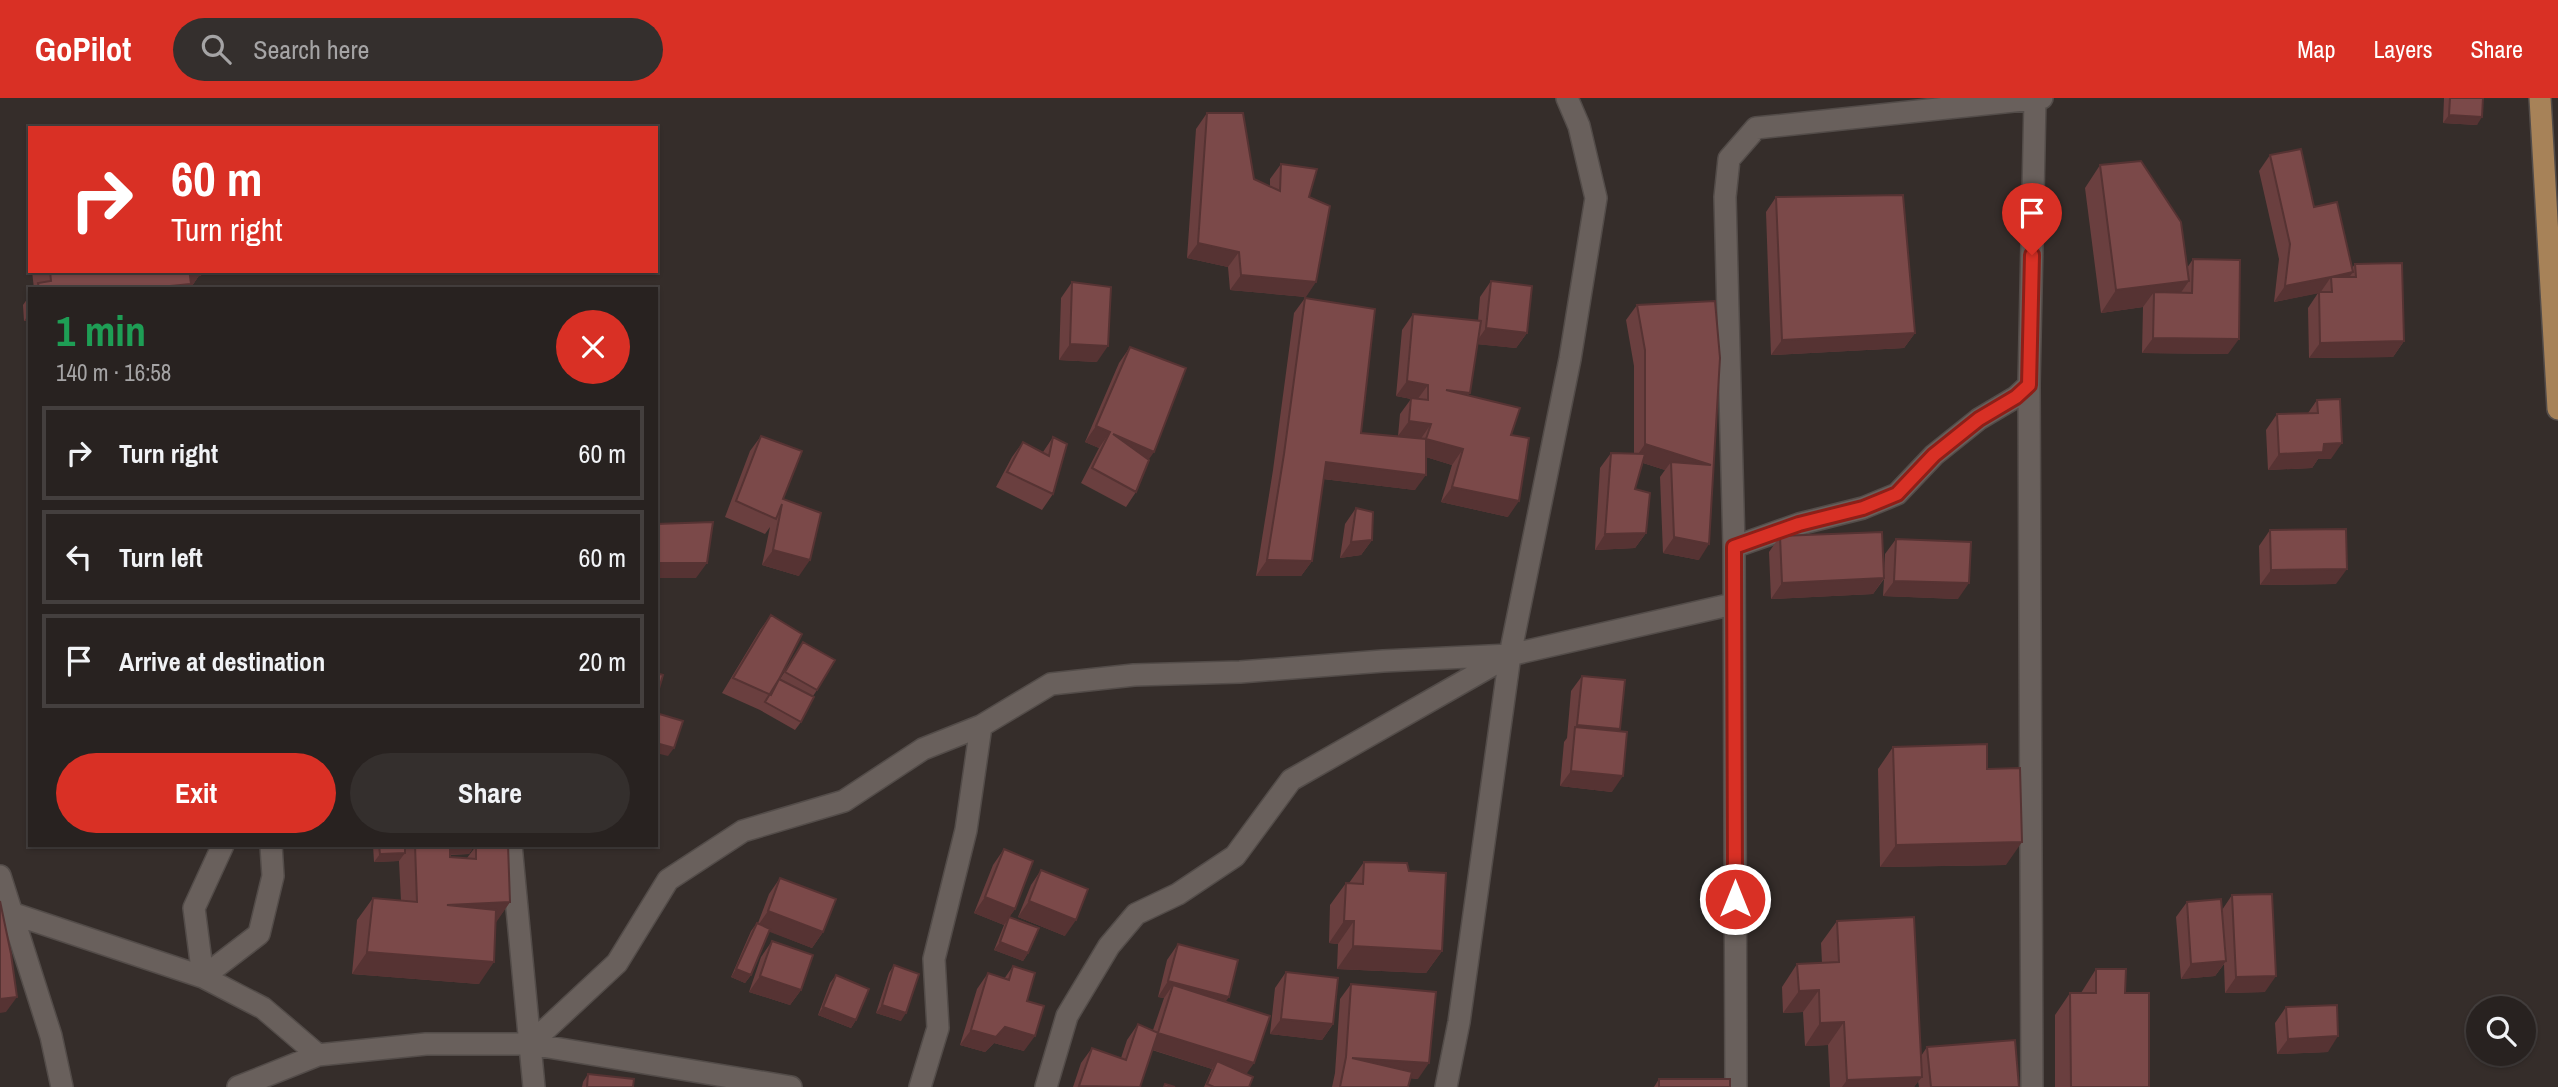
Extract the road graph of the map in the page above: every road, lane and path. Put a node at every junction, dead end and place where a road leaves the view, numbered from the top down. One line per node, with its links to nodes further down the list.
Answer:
1 (1567, 98): 8 (street)
2 (2540, 98): 5 (main road)
3 (2038, 99): 4 (street); 6 (street)
4 (2029, 385): 6 (street); 26 (street)
5 (2558, 409)
6 (1734, 547): 7 (street)
7 (1733, 604): 8 (street); 25 (street)
8 (1510, 655): 9 (street); 23 (street); 24 (street)
9 (981, 726): 16 (street); 22 (street)
10 (222, 847): 15 (street)
11 (271, 847): 15 (street)
12 (510, 847): 16 (street)
13 (0, 876): 14 (street)
14 (15, 914): 15 (street); 18 (street)
15 (203, 977): 17 (street)
16 (530, 1044): 17 (street); 20 (street); 21 (street)
17 (318, 1055): 19 (street)
18 (62, 1087)
19 (238, 1087)
20 (534, 1087)
21 (791, 1087)
22 (920, 1087)
23 (1046, 1087)
24 (1446, 1087)
25 (1736, 1087)
26 (2032, 1087)

